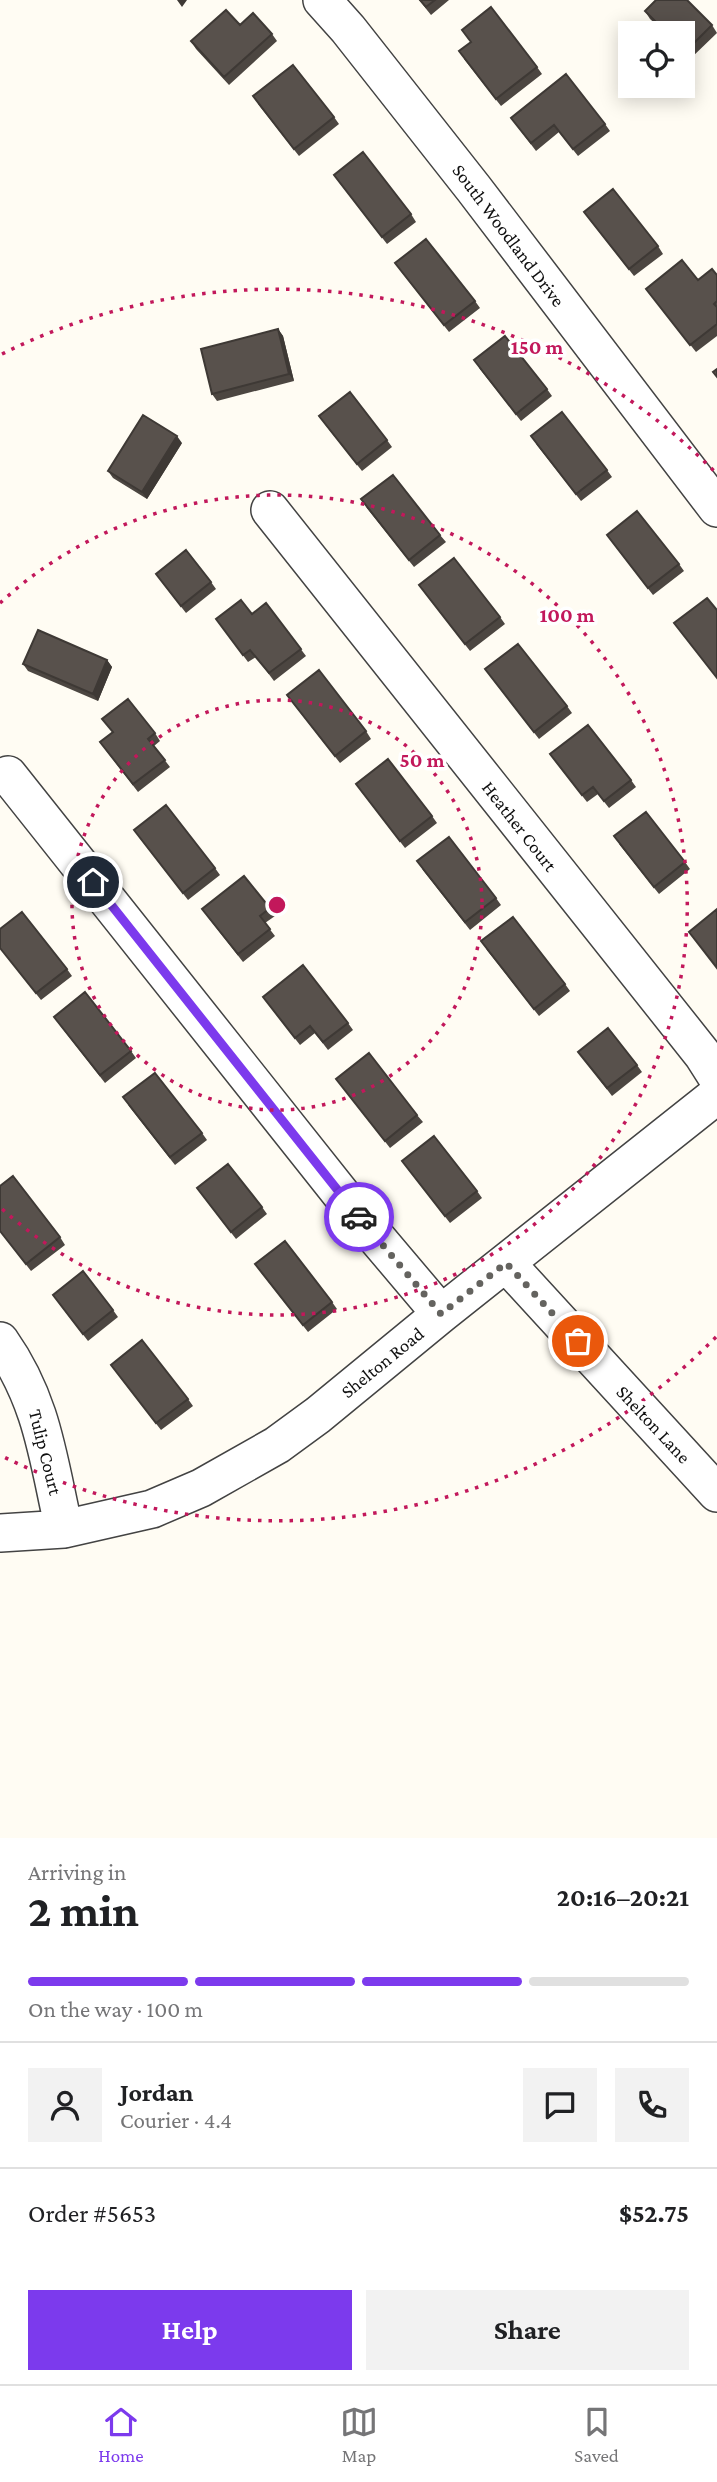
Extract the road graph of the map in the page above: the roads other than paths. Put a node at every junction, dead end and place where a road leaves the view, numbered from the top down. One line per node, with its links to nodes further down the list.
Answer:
1 (322, 0): 2 (street, South Woodland Drive)
2 (717, 508)
3 (270, 510): 5 (street, Heather Court)
4 (8, 775): 8 (street)
5 (717, 1077)
6 (717, 1095): 7 (street, Shelton Road)
7 (506, 1263): 8 (street, Shelton Road); 10 (street, Shelton Lane)
8 (441, 1314): 11 (street, Shelton Road)
9 (0, 1341): 11 (street, Tulip Court)
10 (717, 1493)
11 (64, 1529): 12 (street, Shelton Road)
12 (0, 1533)

